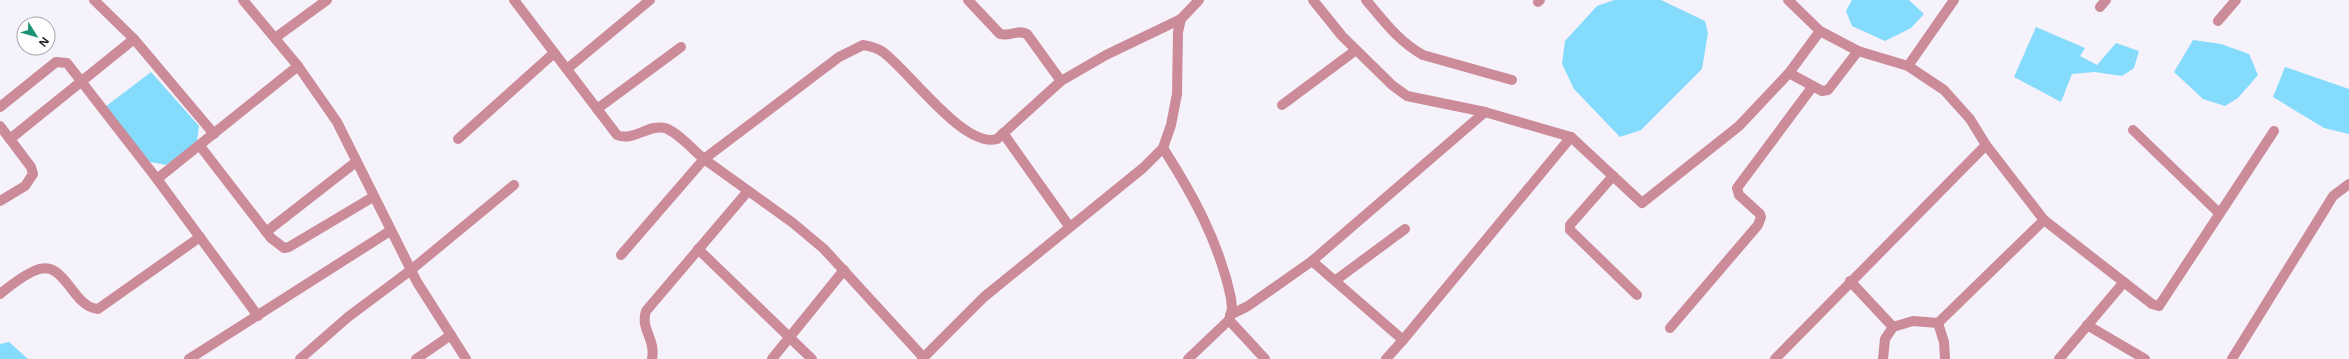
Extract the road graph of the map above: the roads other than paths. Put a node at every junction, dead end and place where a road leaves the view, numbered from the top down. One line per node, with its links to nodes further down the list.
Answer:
1 (94, 0): 17 (street)
2 (243, 0): 16 (street)
3 (327, 0): 16 (street)
4 (514, 0): 21 (street)
5 (650, 0): 24 (street)
6 (968, 0): 28 (street)
7 (1199, 0): 13 (street)
8 (1313, 0): 19 (street)
9 (1366, 0): 27 (street)
10 (1788, 0): 15 (street)
11 (1954, 0): 23 (street)
12 (2236, 0): 14 (street)
13 (1181, 19): 28 (street); 44 (street)
14 (2218, 21)
15 (1820, 31): 20 (street); 25 (street)
16 (274, 38): 22 (street)
17 (134, 39): 26 (street); 38 (street)
18 (681, 47): 32 (street)
19 (1356, 50): 30 (street); 33 (street)
20 (1858, 51): 23 (street); 29 (street)
21 (554, 53): 24 (street); 41 (street)
22 (298, 66): 38 (street); 46 (street)
23 (1908, 66): 42 (street)
24 (567, 69): 32 (street)
25 (1789, 74): 29 (street); 47 (street)
26 (81, 80): 31 (street); 40 (street); 48 (street)
27 (1512, 80)
28 (1061, 81): 37 (street)
29 (1813, 86): 76 (street)
30 (1282, 105)
31 (0, 107)
32 (597, 109): 45 (street)
33 (1485, 112): 39 (street); 63 (street)
34 (0, 126): 40 (street)
35 (2133, 130): 54 (street)
36 (2274, 131): 54 (street)
37 (1003, 133): 45 (street); 56 (street)
38 (214, 134): 43 (street)
39 (1571, 137): 47 (street); 79 (street)
40 (10, 139): 53 (street)
41 (458, 139)
42 (1986, 145): 55 (street); 67 (street)
43 (200, 146): 48 (street); 59 (street)
44 (1163, 148): 56 (street); 72 (street)
45 (704, 159): 51 (street); 62 (street)
46 (356, 162): 52 (street); 59 (street)
47 (1613, 176): 70 (street)
48 (158, 179): 60 (street)
49 (2349, 184): 96 (street)
50 (514, 185): 64 (street)
51 (748, 191): 61 (street); 65 (street)
52 (373, 197): 58 (street); 59 (street)
53 (0, 201)
54 (2219, 213): 68 (street)
55 (2044, 220): 68 (street); 73 (street)
56 (1069, 226): 80 (street)
57 (1405, 229): 66 (street)
58 (390, 231): 64 (street); 71 (street)
59 (266, 232)
60 (200, 237): 69 (street); 71 (street)
61 (698, 250): 78 (street); 85 (street)
62 (622, 255)
63 (1312, 260): 66 (street); 72 (street)
64 (411, 270): 77 (street); 82 (street)
65 (844, 270): 78 (street); 80 (street)
66 (1336, 280): 79 (street)
67 (1850, 281): 74 (street); 91 (street)
68 (2124, 282): 75 (street)
69 (0, 294)
70 (1637, 296)
71 (258, 316): 81 (street)
72 (1230, 317): 88 (street); 89 (street)
73 (1938, 323): 74 (street); 93 (street)
74 (1893, 326): 92 (street)
75 (2087, 326): 94 (street); 95 (street)
76 (1670, 328)
77 (451, 335): 83 (street); 84 (street)
78 (789, 338): 86 (street); 87 (street)
79 (1403, 340): 90 (street)
80 (922, 358)
81 (189, 359)
82 (300, 359)
83 (416, 359)
84 (466, 359)
85 (652, 359)
86 (772, 359)
87 (812, 359)
88 (1188, 359)
89 (1266, 359)
90 (1386, 359)
91 (1775, 359)
92 (1883, 359)
93 (1945, 359)
94 (2059, 359)
95 (2145, 359)
96 (2232, 359)

